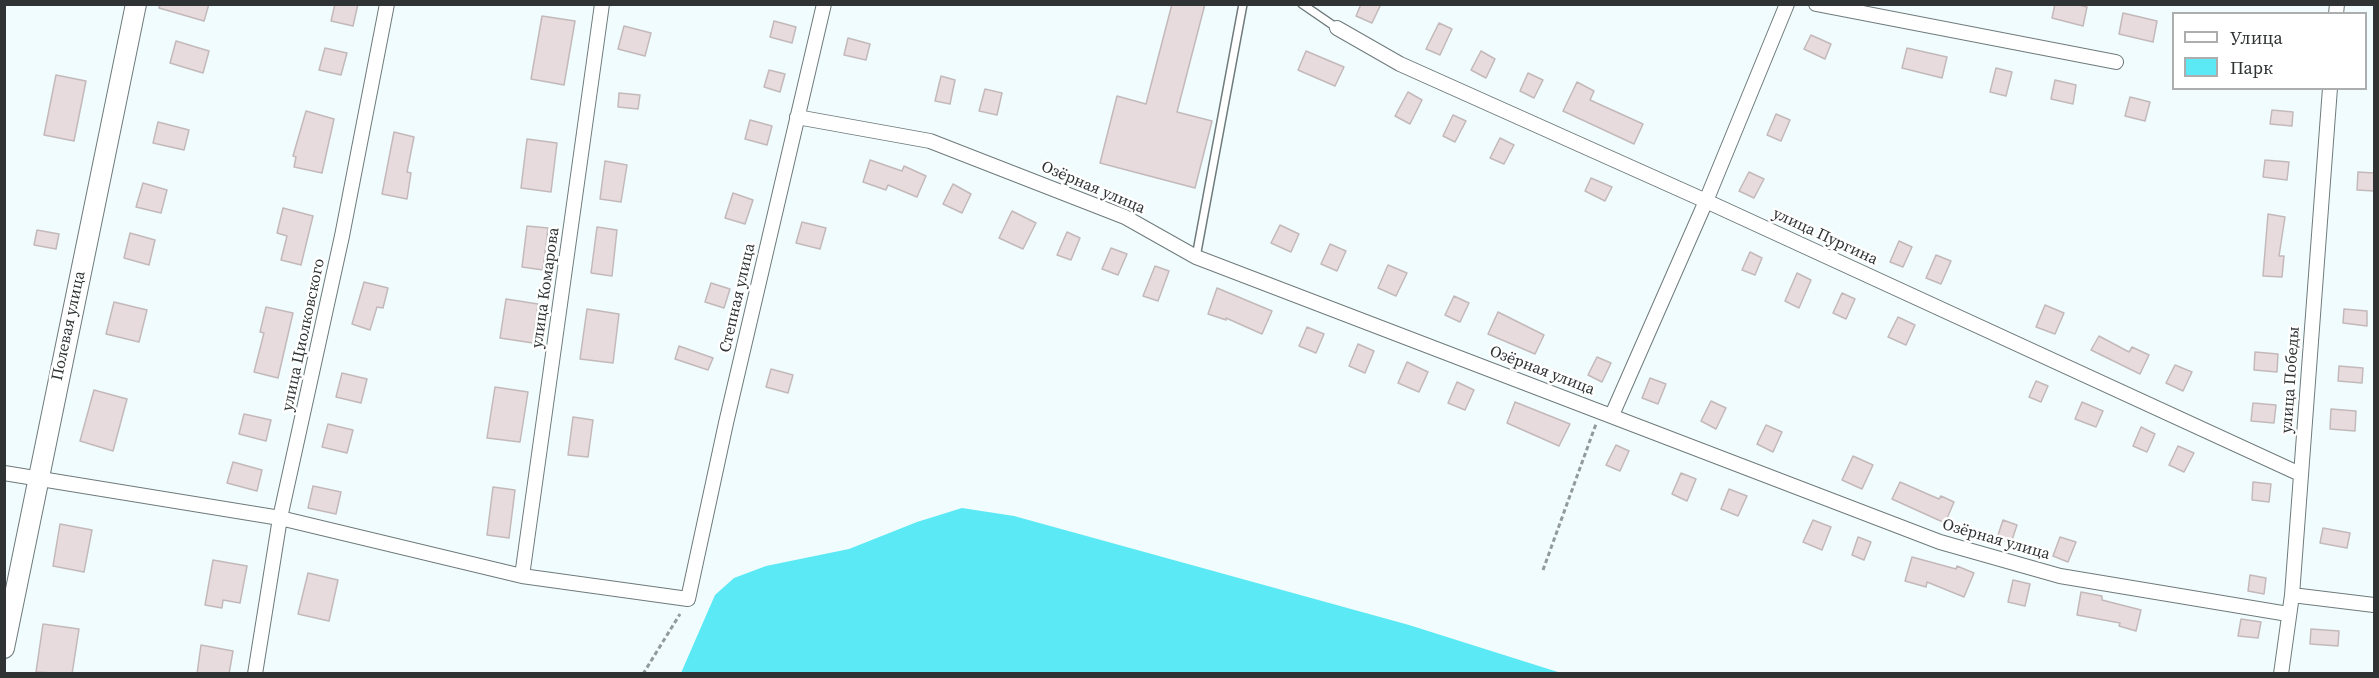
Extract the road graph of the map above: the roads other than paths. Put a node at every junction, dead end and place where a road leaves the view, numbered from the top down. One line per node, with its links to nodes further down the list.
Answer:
1 (136, 4): 18 (street, Полевая улица)
2 (387, 4): 19 (street, улица Циолковского)
3 (602, 4): 20 (street, улица Комарова)
4 (824, 4): 12 (street, Степная улица)
5 (1244, 4): 14 (lane)
6 (1302, 4): 9 (lane)
7 (1787, 4): 13 (street)
8 (1816, 4): 10 (street)
9 (1337, 28): 13 (street, улица Пургина)
10 (2116, 62)
11 (2330, 90): 17 (street, улица Победы)
12 (797, 117): 14 (street, Озёрная улица); 20 (street, Степная улица)
13 (1706, 201): 15 (street); 17 (street, улица Пургина)
14 (1196, 257): 15 (street, Озёрная улица)
15 (1606, 413): 23 (street, Озёрная улица)
16 (4, 473): 18 (street)
17 (2300, 474): 21 (street, улица Победы)
18 (38, 477): 19 (street); 24 (street, Полевая улица)
19 (280, 518): 20 (street); 25 (street, улица Циолковского)
20 (522, 576)
21 (2292, 595): 22 (street); 23 (street, улица Победы)
22 (2374, 605)
23 (2288, 614): 26 (street, улица Победы)
24 (4, 648)
25 (255, 674)
26 (2281, 674)

